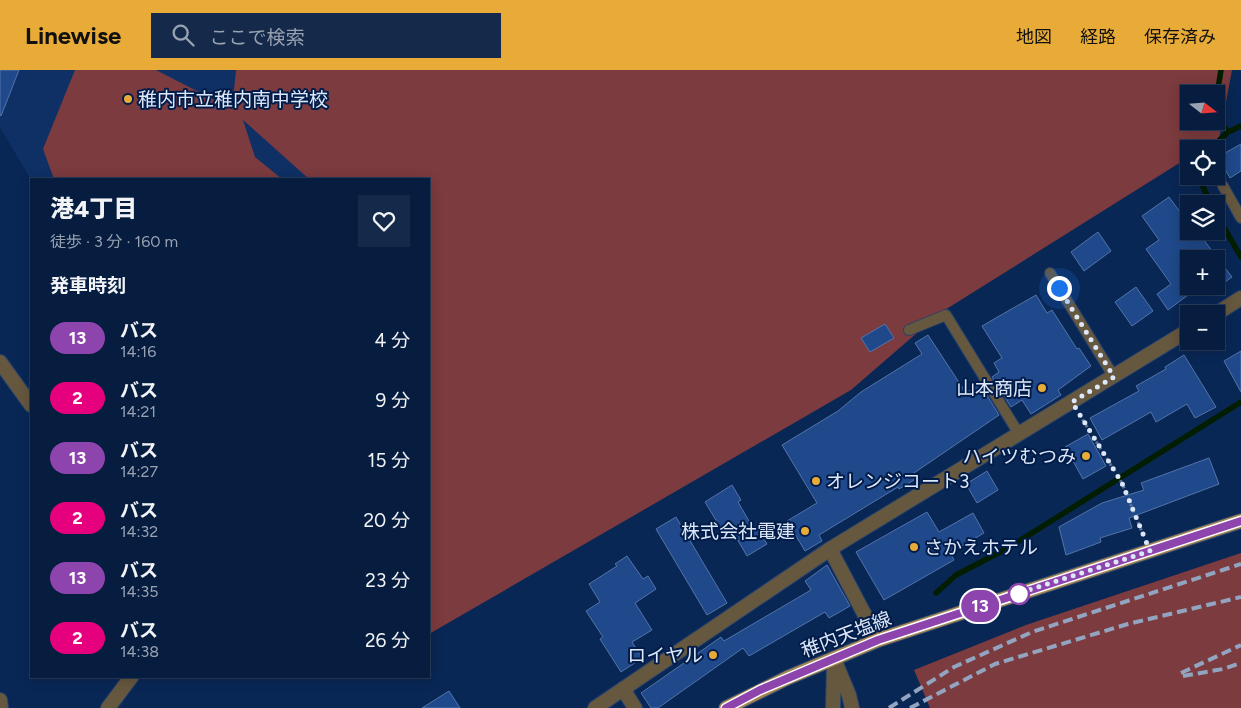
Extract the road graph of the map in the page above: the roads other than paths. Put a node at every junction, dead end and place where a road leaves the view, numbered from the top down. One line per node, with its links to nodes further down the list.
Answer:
1 (1223, 186): 2 (lane)
2 (1241, 218)
3 (1050, 273): 9 (lane)
4 (1241, 298): 5 (street)
5 (1225, 308)
6 (909, 330): 11 (lane)
7 (1180, 336): 9 (street)
8 (0, 362): 10 (street)
9 (1114, 377): 11 (street)
10 (30, 404)
11 (1019, 434): 13 (street)
12 (1241, 521): 14 (main road, 稚内天塩線)
13 (830, 549): 14 (street); 17 (street)
14 (878, 640): 15 (main road, 稚内天塩線)
15 (834, 659): 23 (main road, 稚内天塩線); 24 (street); 25 (street)
16 (130, 678): 20 (street)
17 (623, 689): 21 (street); 22 (street)
18 (0, 700): 19 (street)
19 (1, 708)
20 (108, 708)
21 (595, 708)
22 (636, 708)
23 (726, 708)
24 (833, 708)
25 (852, 708)

